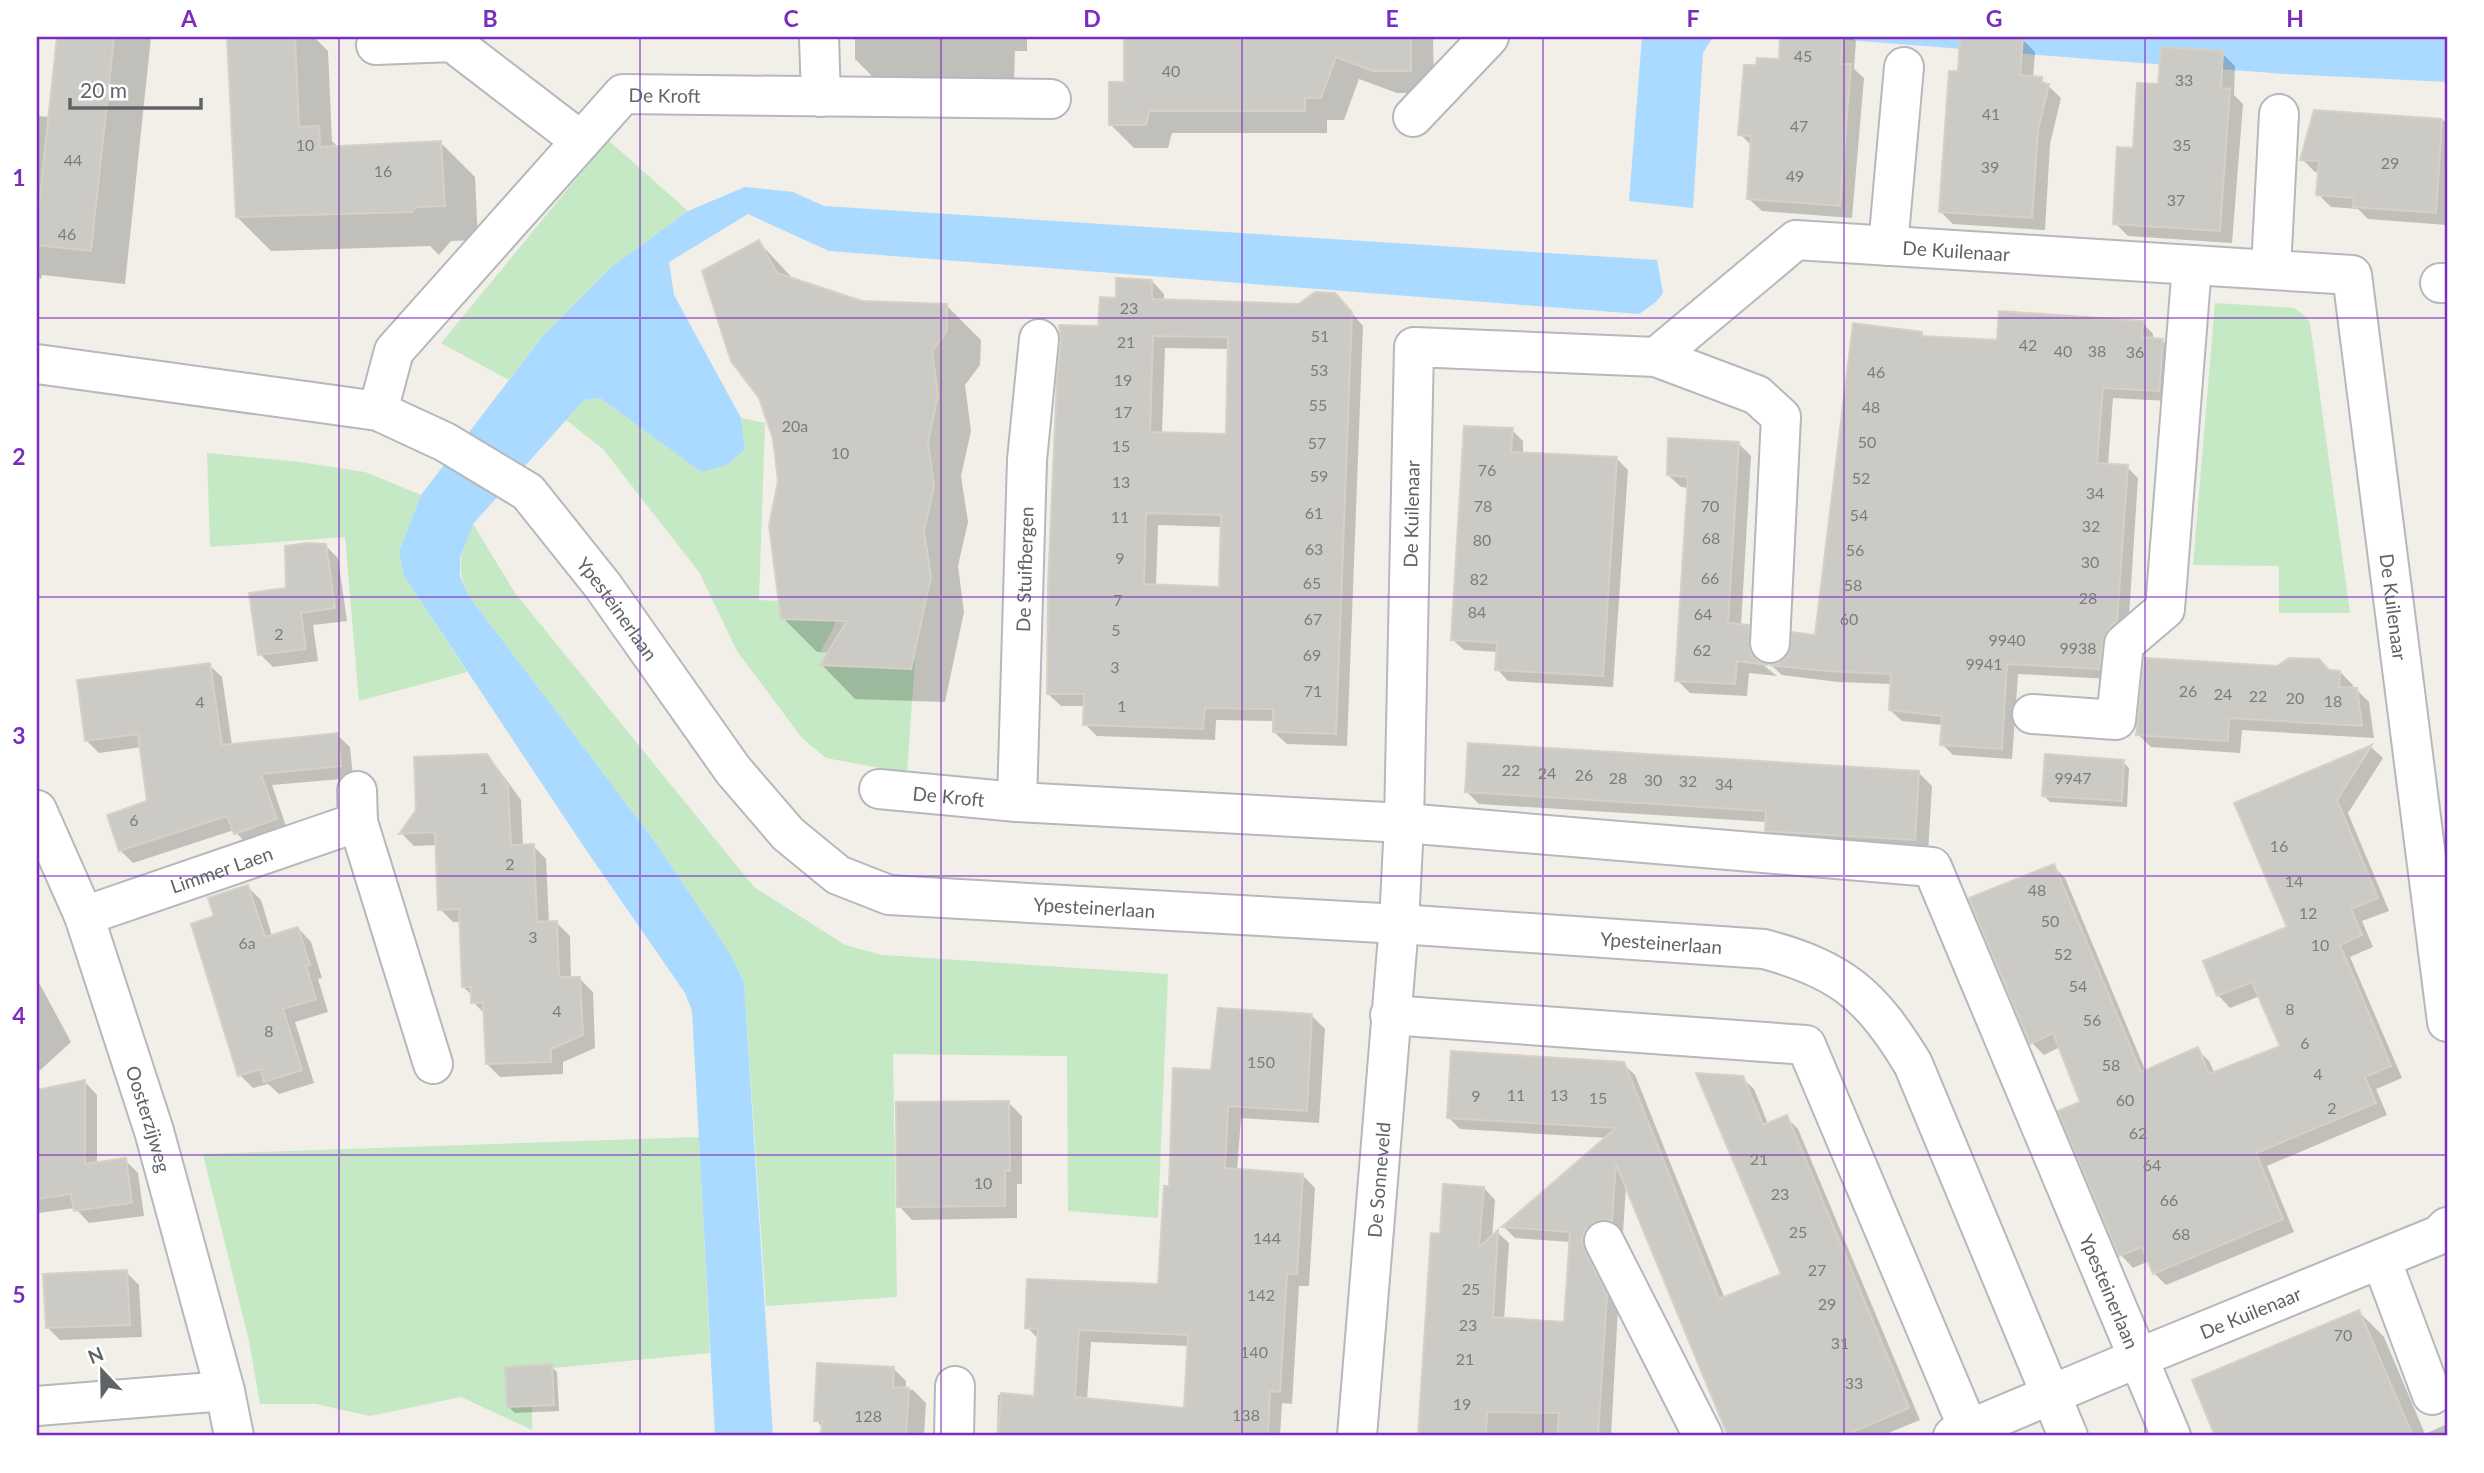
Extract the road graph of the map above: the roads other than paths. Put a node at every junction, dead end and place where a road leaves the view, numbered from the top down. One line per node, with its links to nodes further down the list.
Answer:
1 (819, 37): 5 (street)
2 (1489, 37): 8 (street)
3 (376, 45): 9 (street)
4 (1904, 67): 10 (street, De Kuilenaar)
5 (821, 97): 6 (street, De Kroft); 9 (street, De Kroft)
6 (1051, 99)
7 (2279, 114): 12 (street)
8 (1413, 117)
9 (581, 141): 16 (street, De Kroft)
10 (1888, 246): 11 (street, De Kuilenaar); 14 (street, De Kuilenaar)
11 (2192, 265): 12 (street, De Kuilenaar); 18 (street)
12 (2271, 269): 26 (street, De Kuilenaar)
13 (1039, 339): 20 (street, De Stuifbergen)
14 (1656, 357): 17 (street, De Kuilenaar); 22 (street, De Kuilenaar)
15 (37, 364): 16 (street, Ypesteinerlaan)
16 (378, 411): 24 (street, Ypesteinerlaan)
17 (1770, 643)
18 (2032, 714)
19 (880, 789): 20 (street, De Kroft)
20 (1017, 802): 22 (street, Ypesteinerlaan)
21 (37, 810): 23 (street, Oosterzijweg)
22 (1404, 823): 24 (street, De Kuilenaar); 31 (street, Ypesteinerlaan)
23 (84, 916): 27 (street, Limmer Laen); 33 (street, Oosterzijweg)
24 (1399, 924): 25 (street, De Sonneveld); 34 (street, Ypesteinerlaan)
25 (1390, 1015): 37 (street); 40 (street, De Sonneveld)
26 (2447, 1022)
27 (433, 1065)
28 (2447, 1227): 30 (street, De Kuilenaar)
29 (1604, 1241): 41 (street)
30 (2381, 1259): 31 (street, De Kuilenaar); 35 (street)
31 (2138, 1358): 34 (street, De Kuilenaar); 43 (street, Ypesteinerlaan)
32 (956, 1386): 39 (street)
33 (225, 1391): 36 (street); 38 (street, Oosterzijweg)
34 (2050, 1395): 37 (street); 42 (street, Ypesteinerlaan)
35 (2432, 1395)
36 (37, 1406)
37 (1961, 1432)
38 (234, 1436)
39 (954, 1436)
40 (1357, 1436)
41 (1703, 1436)
42 (2068, 1436)
43 (2171, 1436)

